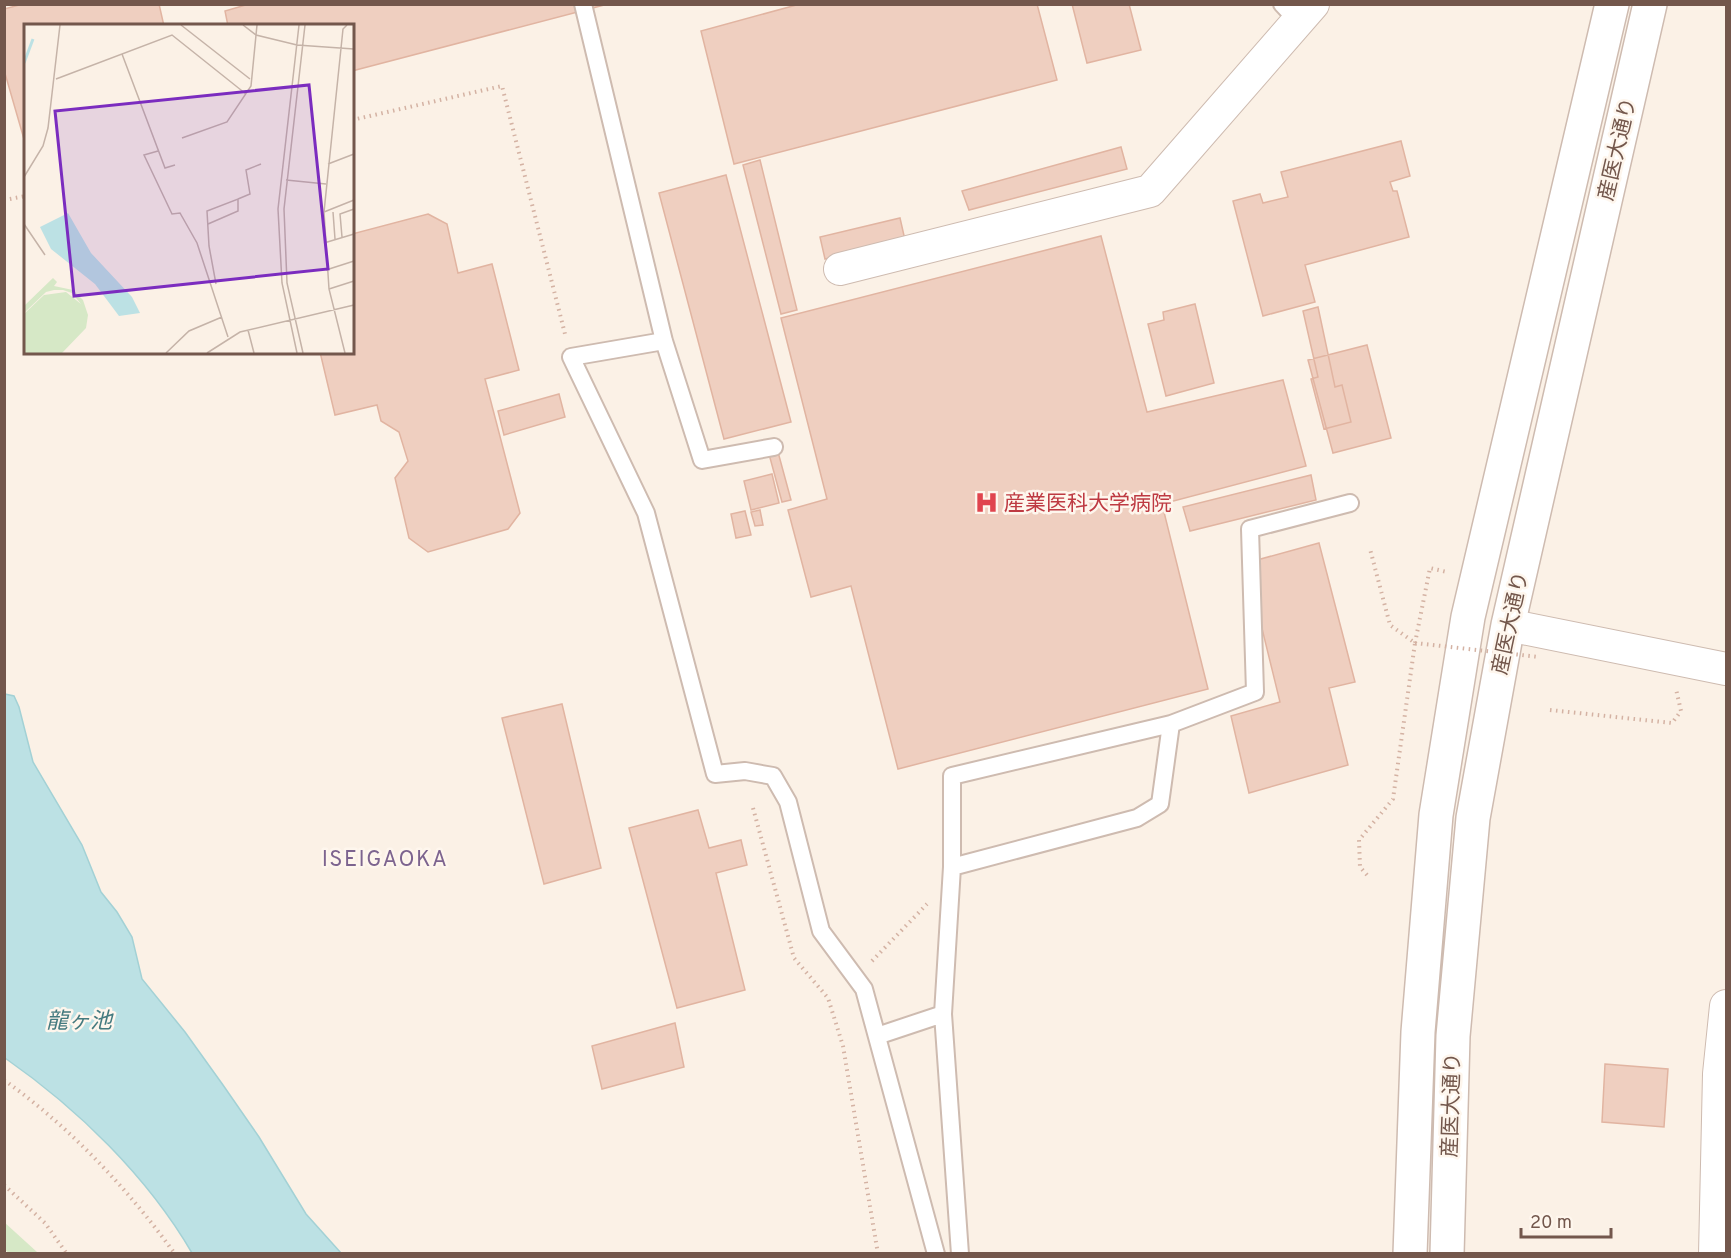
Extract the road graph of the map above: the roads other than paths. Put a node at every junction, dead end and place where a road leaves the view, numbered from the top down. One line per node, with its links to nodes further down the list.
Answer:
1 (583, 4): 6 (lane)
2 (1612, 4): 19 (street, 産医大通り)
3 (1650, 4): 9 (street, 産医大通り)
4 (1298, 10): 5 (street)
5 (840, 269)
6 (664, 341): 7 (lane); 15 (lane)
7 (774, 447)
8 (1350, 503): 11 (lane)
9 (1508, 625): 10 (street); 20 (street, 産医大通り)
10 (1726, 669)
11 (1171, 724): 12 (lane); 12 (lane)
12 (952, 867): 14 (lane)
13 (1726, 1006): 16 (street)
14 (943, 1014): 15 (lane); 18 (lane)
15 (876, 1036): 17 (lane)
16 (1723, 1074): 21 (street)
17 (936, 1254)
18 (960, 1254)
19 (1410, 1254)
20 (1447, 1254)
21 (1715, 1254)

